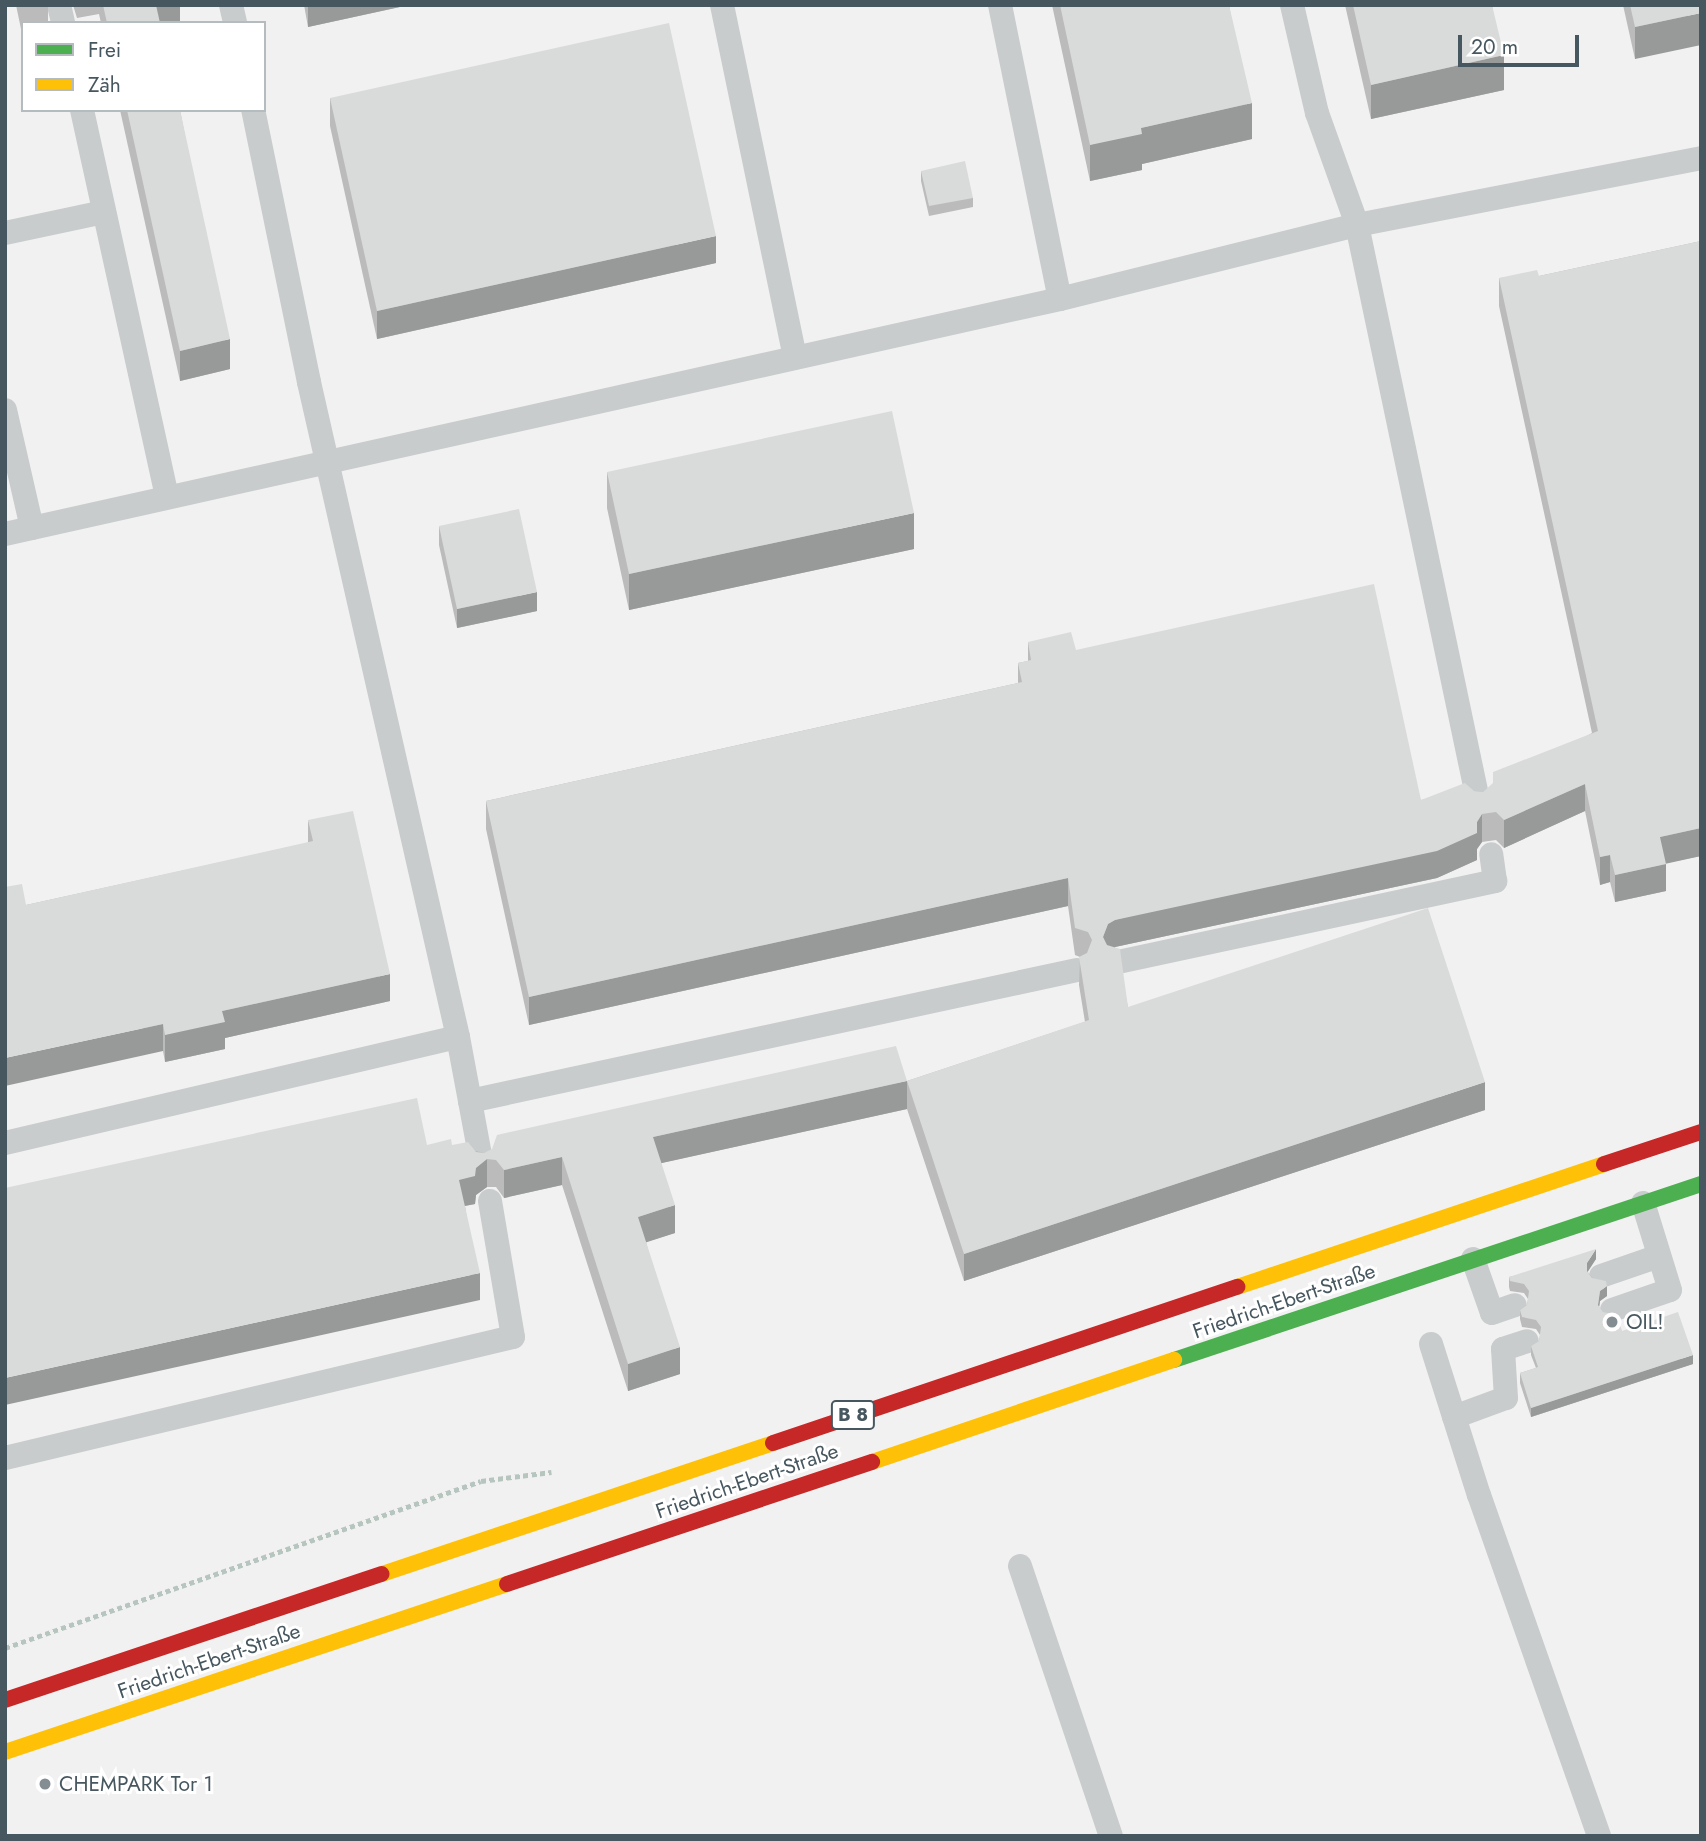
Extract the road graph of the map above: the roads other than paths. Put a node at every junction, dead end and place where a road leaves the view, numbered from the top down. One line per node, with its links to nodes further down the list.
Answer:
1 (722, 5): 11 (lane)
2 (1000, 5): 10 (lane)
3 (1292, 5): 8 (lane)
4 (82, 112): 7 (lane)
5 (253, 112): 13 (lane)
6 (1701, 158): 8 (lane)
7 (104, 212): 9 (lane); 14 (lane)
8 (1357, 225): 10 (lane); 17 (lane)
9 (5, 233)
10 (1060, 299): 11 (lane)
11 (795, 358): 13 (lane)
12 (5, 410): 15 (lane)
13 (327, 460): 14 (lane); 21 (lane)
14 (167, 497): 15 (lane)
15 (32, 528): 16 (lane)
16 (5, 534)
17 (1479, 805)
18 (1491, 854): 19 (lane)
19 (1118, 962)
20 (1077, 970): 22 (lane)
21 (458, 1037): 22 (lane); 24 (lane)
22 (470, 1101): 25 (lane)
23 (1701, 1132): 41 (main road, Friedrich-Ebert-Straße / B 8)
24 (5, 1143)
25 (482, 1166)
26 (1701, 1184): 28 (main road, Friedrich-Ebert-Straße / B 8)
27 (490, 1201): 39 (lane)
28 (1643, 1203): 29 (lane); 30 (main road, Friedrich-Ebert-Straße / B 8)
29 (1659, 1256): 31 (lane); 33 (lane)
30 (1473, 1259): 34 (lane); 42 (main road, Friedrich-Ebert-Straße / B 8)
31 (1601, 1276)
32 (1515, 1305): 34 (lane)
33 (1612, 1310)
34 (1492, 1313): 37 (lane)
35 (1527, 1340): 37 (lane)
36 (1431, 1344): 38 (lane)
37 (1503, 1349): 38 (lane)
38 (1454, 1417): 44 (lane)
39 (5, 1458)
40 (1020, 1566): 43 (lane)
41 (5, 1700)
42 (5, 1752)
43 (1111, 1836)
44 (1599, 1836)

